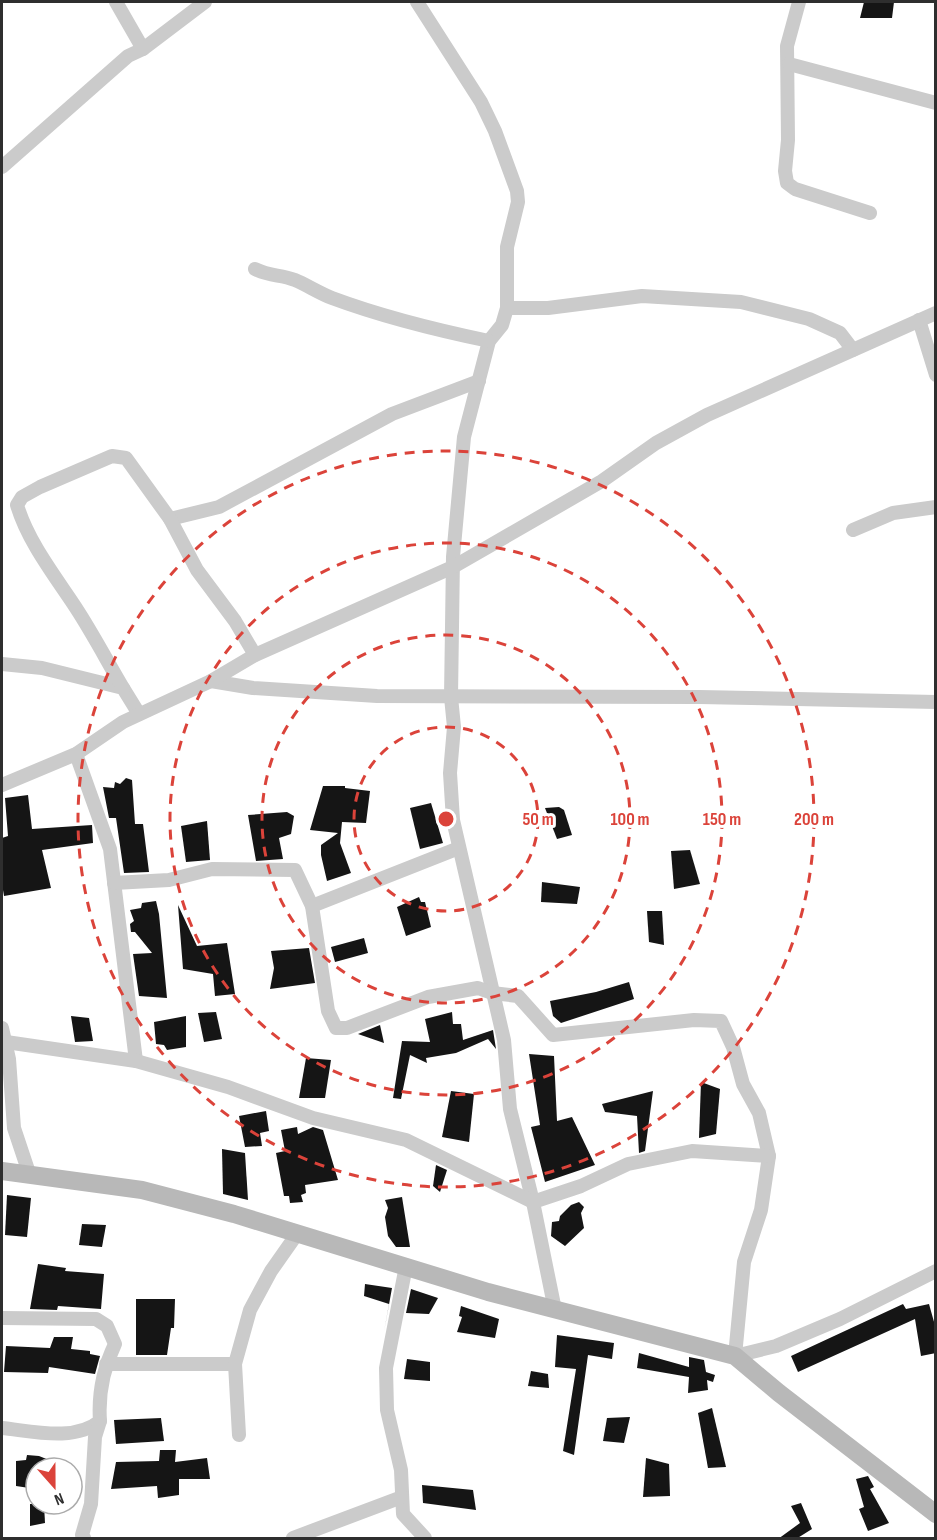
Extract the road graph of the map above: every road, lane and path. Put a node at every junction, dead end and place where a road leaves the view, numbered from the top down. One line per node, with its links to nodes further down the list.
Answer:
1 (116, 2): 5 (street)
2 (205, 2): 5 (street)
3 (417, 2): 11 (street)
4 (799, 2): 6 (street)
5 (143, 50): 8 (street)
6 (789, 63): 7 (street); 9 (street)
7 (936, 103)
8 (2, 167)
9 (870, 213)
10 (255, 268): 14 (street)
11 (507, 308): 14 (street); 15 (street)
12 (936, 313): 13 (street)
13 (919, 320): 15 (street); 16 (street)
14 (489, 341): 17 (street)
15 (853, 350): 21 (street)
16 (936, 375)
17 (479, 381): 19 (street); 21 (street)
18 (936, 507): 20 (street)
19 (170, 519): 22 (street); 25 (street)
20 (853, 530)
21 (453, 567): 22 (street); 26 (street)
22 (255, 655): 24 (street)
23 (2, 664): 25 (street)
24 (211, 681): 26 (street); 28 (street)
25 (123, 688): 28 (street)
26 (451, 697): 27 (street); 31 (street)
27 (936, 702)
28 (140, 714): 29 (street)
29 (76, 754): 30 (street); 32 (street)
30 (2, 785)
31 (459, 848): 33 (street); 34 (street)
32 (114, 883): 33 (street); 37 (street)
33 (312, 906): 34 (street)
34 (492, 993): 38 (street); 41 (street)
35 (2, 1028): 36 (street)
36 (6, 1042): 37 (street); 40 (street)
37 (136, 1061): 41 (street)
38 (769, 1156): 41 (street); 47 (street)
39 (2, 1172): 40 (main road)
40 (29, 1173): 42 (main road)
41 (533, 1202): 45 (street)
42 (297, 1234): 43 (main road); 49 (street)
43 (406, 1266): 45 (main road); 53 (street)
44 (936, 1270): 47 (street)
45 (555, 1310): 47 (main road)
46 (2, 1318): 48 (street)
47 (735, 1356): 54 (main road)
48 (106, 1364): 49 (street); 50 (street)
49 (235, 1364): 52 (street)
50 (100, 1421): 51 (street); 55 (street)
51 (2, 1428)
52 (239, 1435)
53 (402, 1497): 56 (street); 57 (street)
54 (936, 1514)
55 (81, 1537)
56 (293, 1539)
57 (424, 1539)

